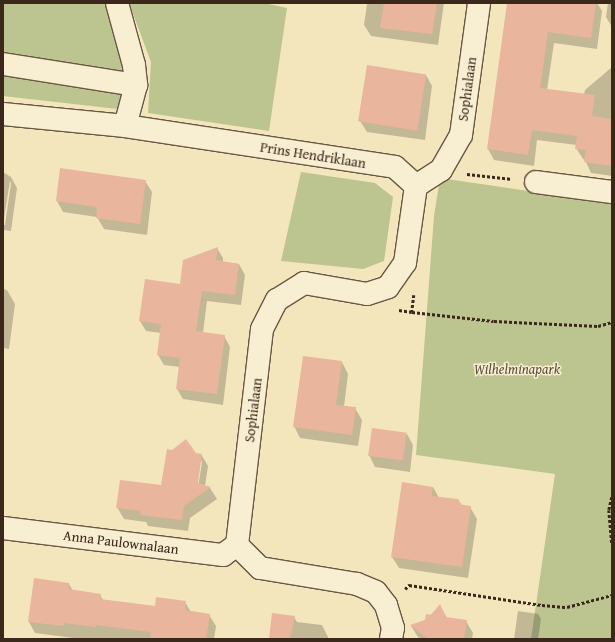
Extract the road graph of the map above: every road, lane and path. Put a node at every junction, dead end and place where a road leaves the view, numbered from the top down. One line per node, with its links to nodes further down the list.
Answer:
1 (117, 3): 4 (street)
2 (479, 3): 7 (street, Sophialaan)
3 (3, 64): 4 (street)
4 (136, 85): 6 (street)
5 (3, 114): 6 (street, Prins Hendriklaan)
6 (125, 126): 9 (street, Prins Hendriklaan)
7 (441, 170): 8 (path); 9 (street)
8 (536, 182): 10 (street)
9 (416, 186): 11 (street, Sophialaan)
10 (612, 192)
11 (404, 263): 12 (path); 16 (street, Sophialaan)
12 (612, 322)
13 (612, 497): 15 (path)
14 (3, 528): 16 (street, Anna Paulownalaan)
15 (612, 543)
16 (237, 545): 18 (street)
17 (612, 596): 18 (path)
18 (386, 605): 19 (street)
19 (392, 639)

